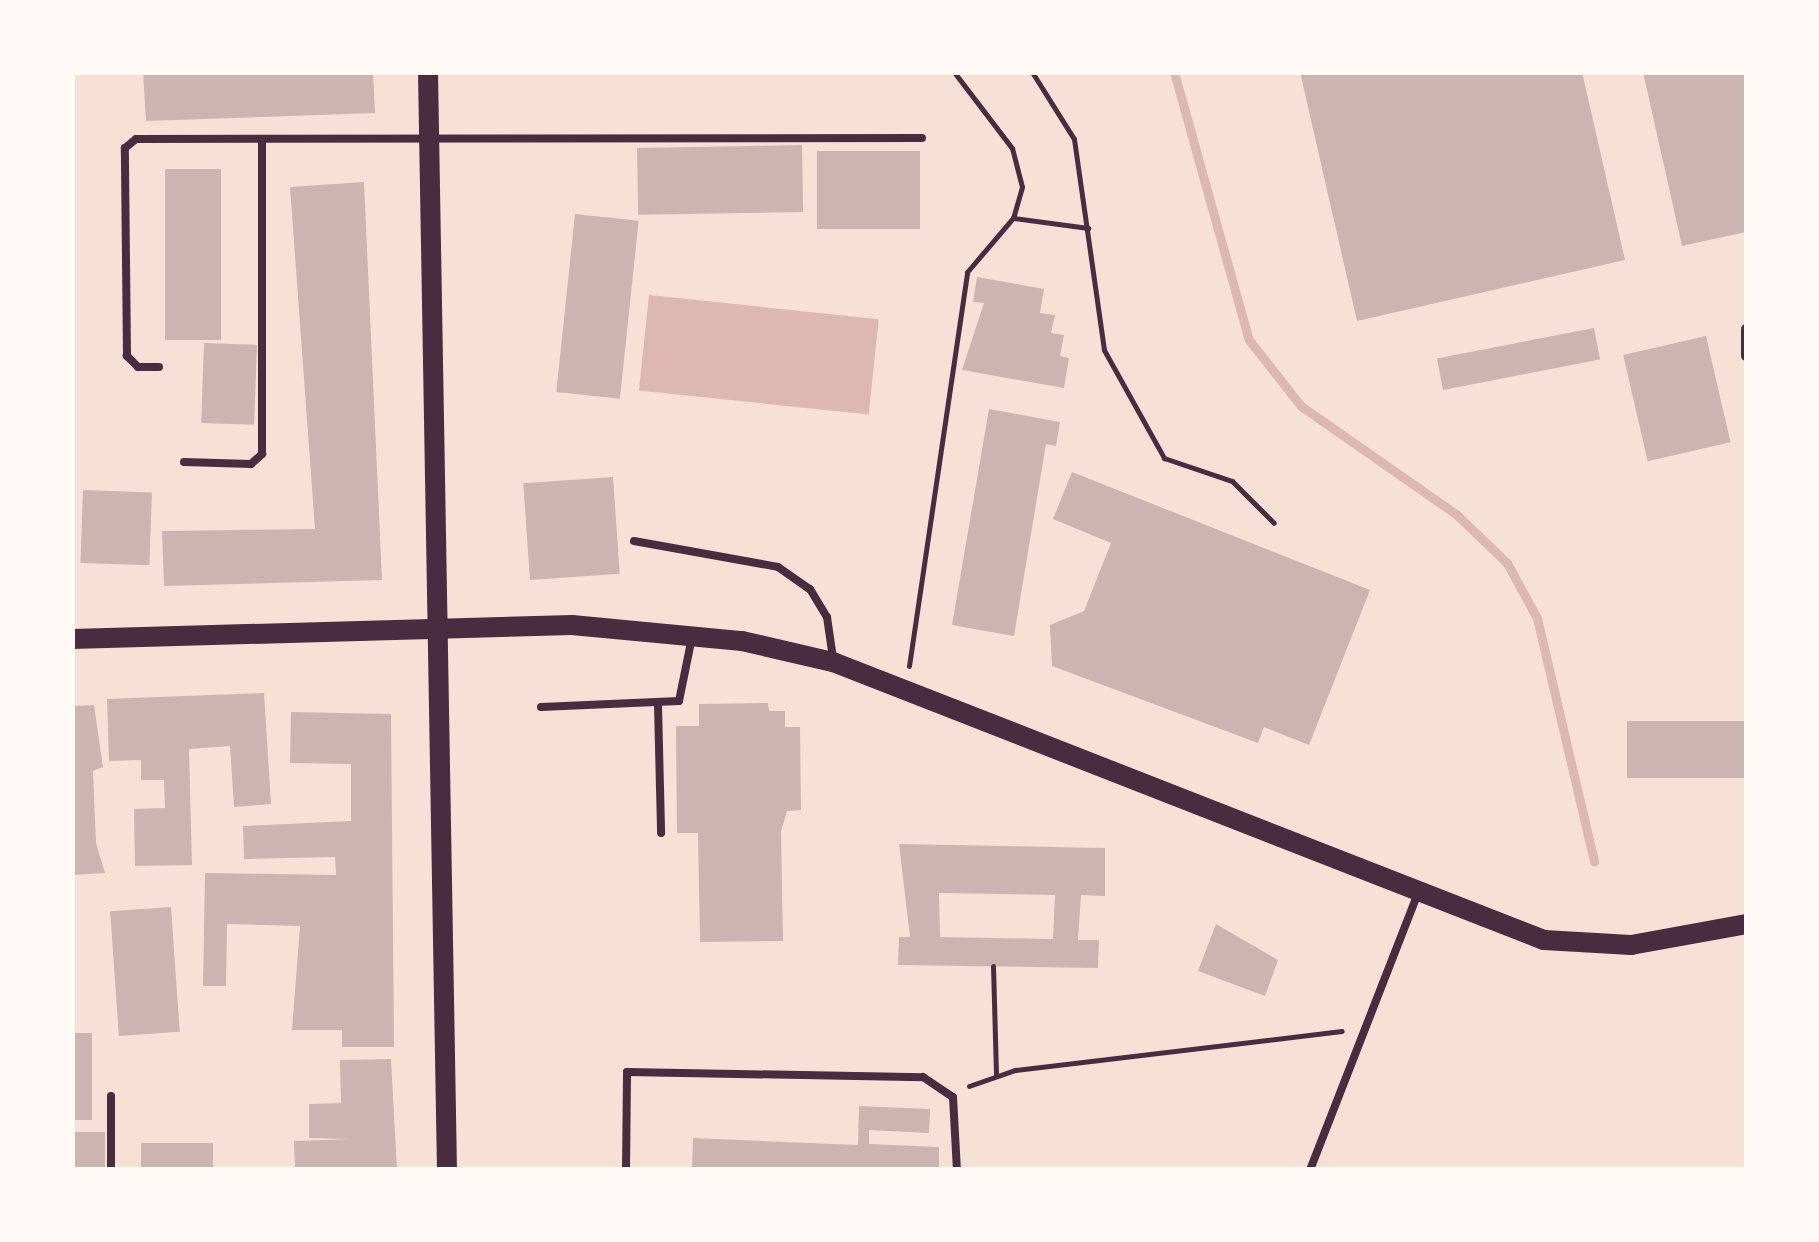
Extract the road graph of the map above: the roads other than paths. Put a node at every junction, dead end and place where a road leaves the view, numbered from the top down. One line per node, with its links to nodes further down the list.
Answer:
1 (431, 74): 2 (main road)
2 (431, 136): 3 (lane); 4 (lane); 10 (main road)
3 (922, 138)
4 (262, 140): 7 (lane); 8 (lane)
5 (1744, 330): 6 (street)
6 (1746, 356)
7 (159, 367)
8 (184, 462)
9 (634, 541): 13 (lane)
10 (440, 628): 11 (main road); 12 (main road); 21 (main road)
11 (693, 633): 13 (main road); 14 (lane)
12 (72, 639)
13 (833, 662): 17 (main road)
14 (658, 706): 15 (lane); 16 (lane)
15 (541, 708)
16 (661, 834)
17 (1417, 896): 18 (main road); 24 (lane)
18 (1746, 924)
19 (111, 1096): 20 (lane)
20 (111, 1170)
21 (447, 1170)
22 (626, 1170): 23 (lane)
23 (956, 1170)
24 (1310, 1170)

